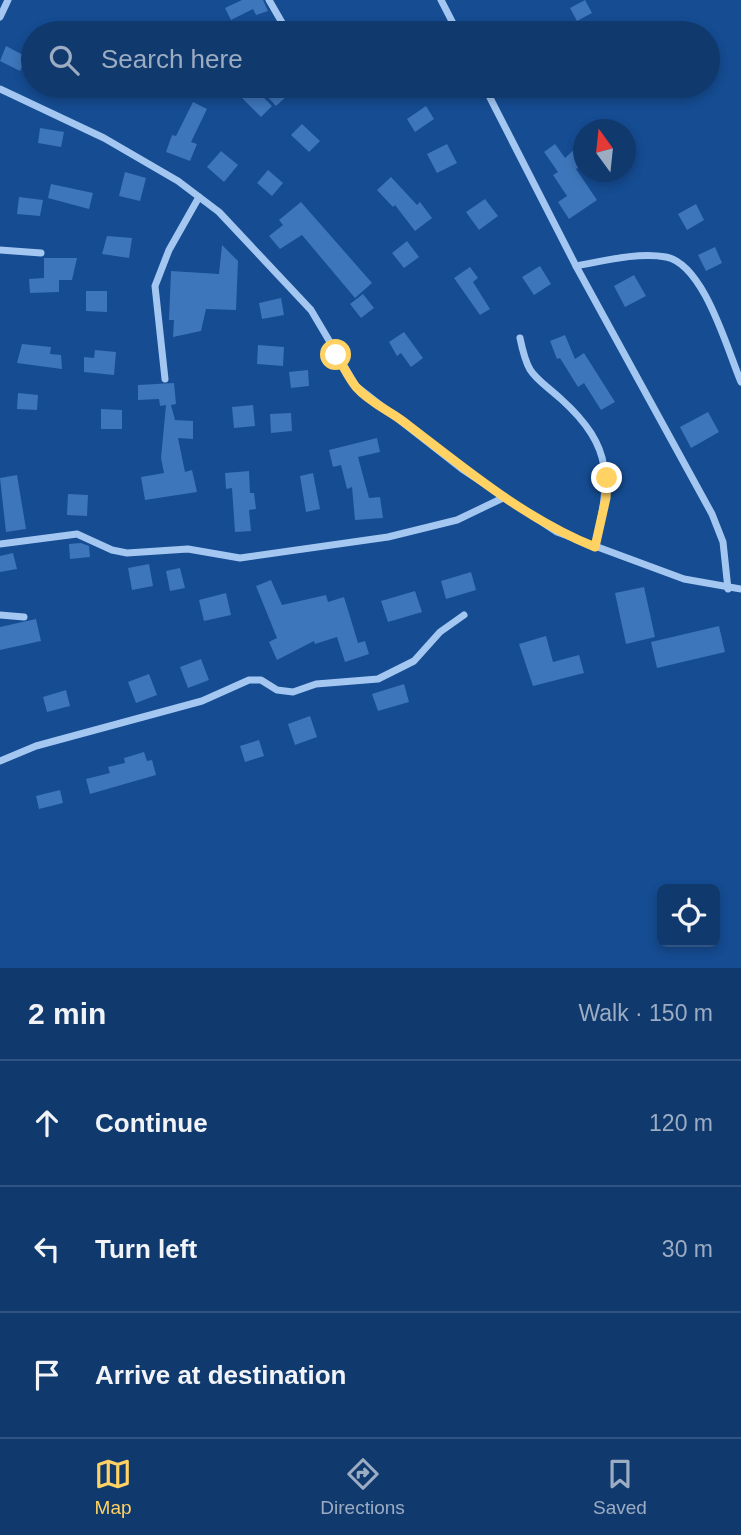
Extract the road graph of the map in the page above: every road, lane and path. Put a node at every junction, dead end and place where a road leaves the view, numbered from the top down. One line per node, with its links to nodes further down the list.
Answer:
1 (8, 0): 4 (street)
2 (268, 0): 5 (street)
3 (441, 0): 6 (street)
4 (0, 17)
5 (281, 21)
6 (452, 21)
7 (0, 89): 9 (street)
8 (490, 98): 12 (street)
9 (199, 197): 14 (street); 16 (street)
10 (0, 250): 11 (street)
11 (41, 254)
12 (576, 266): 15 (street); 19 (street)
13 (520, 338): 18 (street)
14 (165, 379)
15 (741, 382)
16 (505, 497): 17 (street); 18 (street)
17 (0, 544)
18 (595, 547): 19 (street)
19 (728, 589): 20 (street)
20 (741, 589)
21 (0, 615): 23 (street)
22 (464, 615): 24 (street)
23 (24, 617)
24 (0, 761)

